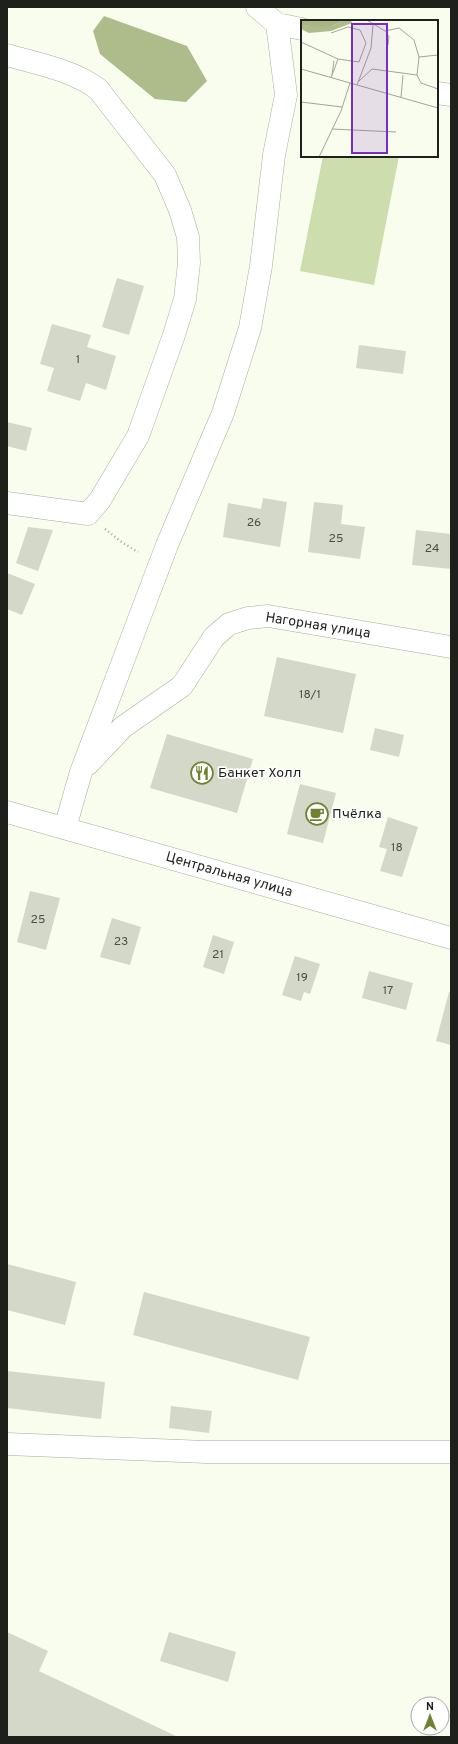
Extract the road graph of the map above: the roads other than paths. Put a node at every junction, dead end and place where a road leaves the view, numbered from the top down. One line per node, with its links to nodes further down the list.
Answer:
1 (257, 7): 2 (street)
2 (277, 24): 3 (street); 7 (street)
3 (301, 29)
4 (7, 54): 5 (street)
5 (7, 503)
6 (451, 647): 7 (street, Нагорная улица)
7 (81, 772): 9 (street)
8 (7, 812): 9 (street, Центральная улица)
9 (65, 828): 10 (street, Центральная улица)
10 (451, 938)
11 (7, 1444): 12 (street)
12 (451, 1452)

